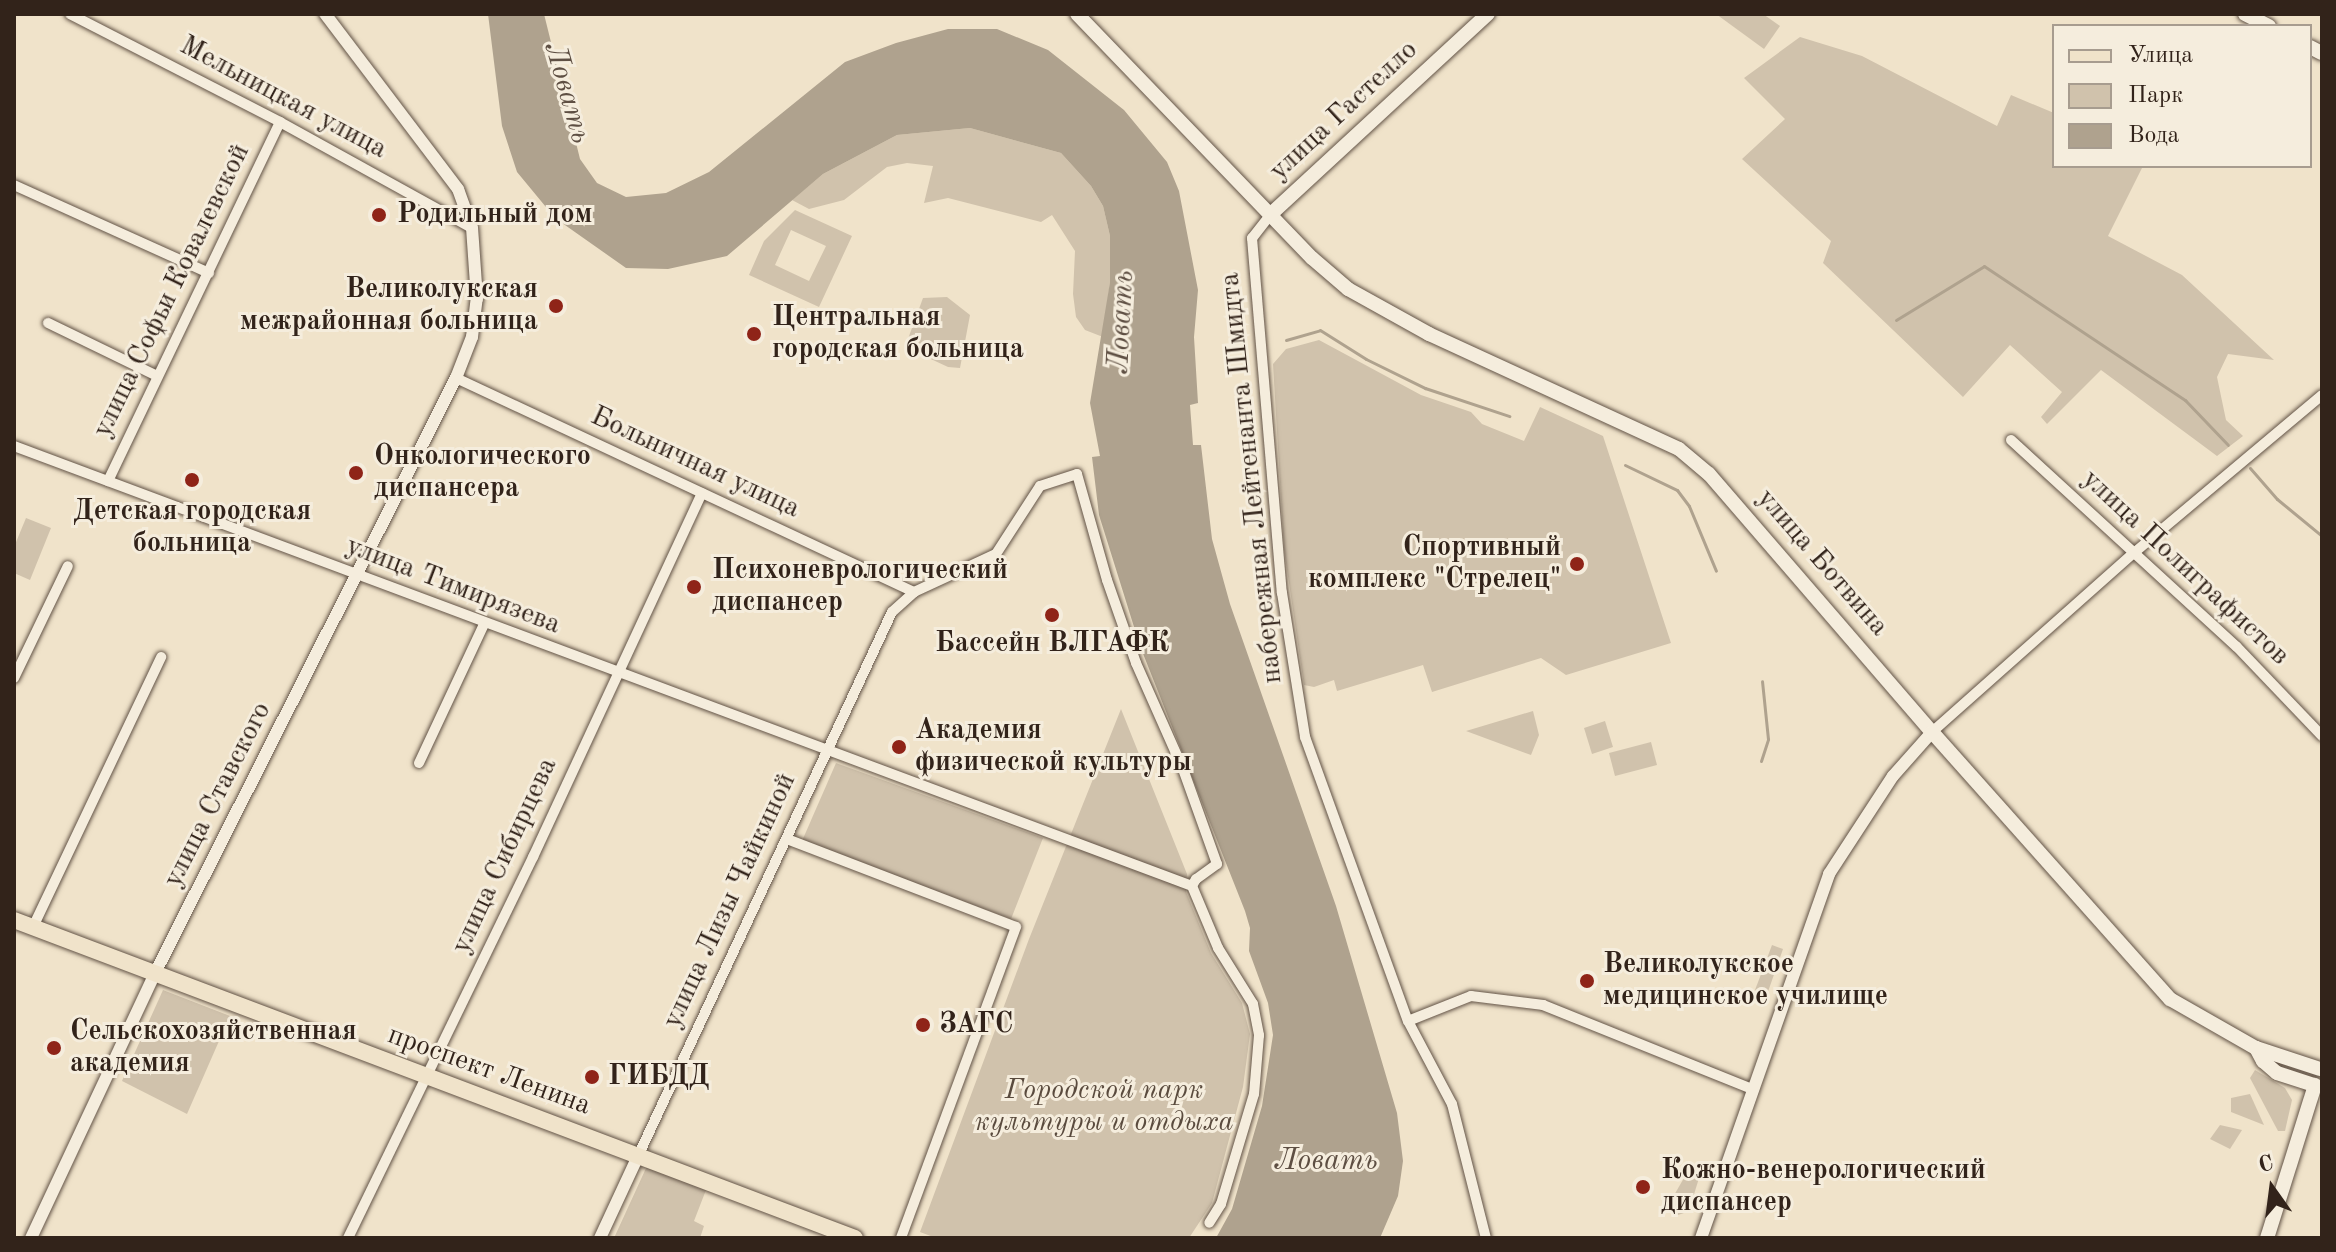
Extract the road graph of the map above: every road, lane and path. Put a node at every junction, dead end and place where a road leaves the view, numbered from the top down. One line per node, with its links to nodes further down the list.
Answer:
1 (70, 14): 7 (street, Мельницкая улица)
2 (325, 14): 10 (street, улица Ставского)
3 (1488, 14): 9 (main road, улица Гастелло)
4 (2245, 14): 6 (main road)
5 (1084, 16): 9 (main road, улица Ботвина)
6 (2265, 24)
7 (280, 122): 10 (street, Мельницкая улица); 11 (street, улица Софьи Ковалевской)
8 (14, 185): 11 (street)
9 (1271, 214): 28 (main road, улица Ботвина); 37 (street, набережная Лейтенанта Шмидта)
10 (472, 228): 14 (street, улица Ставского)
11 (209, 273): 13 (street, улица Софьи Ковалевской)
12 (48, 323): 13 (street)
13 (157, 376): 18 (street, улица Софьи Ковалевской)
14 (456, 378): 19 (street, Больничная улица); 22 (street, улица Ставского)
15 (2322, 395): 20 (street)
16 (2011, 440): 20 (street, улица Полиграфистов)
17 (14, 446): 18 (street, улица Тимирязева)
18 (108, 481): 22 (street, улица Тимирязева)
19 (702, 493): 23 (street, Больничная улица); 26 (street, улица Сибирцева)
20 (2135, 552): 28 (street); 29 (street, улица Полиграфистов)
21 (68, 566): 27 (street)
22 (356, 575): 24 (street, улица Тимирязева); 36 (street, улица Ставского)
23 (914, 592): 30 (street, улица Лизы Чайкиной); 33 (street)
24 (484, 624): 26 (street, улица Тимирязева); 31 (street)
25 (161, 657): 35 (street)
26 (616, 672): 30 (street, улица Тимирязева); 40 (street, улица Сибирцева)
27 (14, 678)
28 (1932, 732): 38 (main road, улица Ботвина); 42 (street)
29 (2322, 736)
30 (827, 751): 32 (street, улица Лизы Чайкиной); 33 (street, улица Тимирязева)
31 (419, 763)
32 (787, 839): 43 (street, улица Лизы Чайкиной); 49 (street)
33 (1192, 886): 44 (street)
34 (14, 920): 35 (main road, проспект Ленина)
35 (33, 927): 36 (main road, проспект Ленина)
36 (155, 973): 40 (main road, проспект Ленина); 45 (street, улица Ставского)
37 (1408, 1021): 42 (street); 50 (street, набережная Лейтенанта Шмидта)
38 (2256, 1048): 39 (main road, улица Ботвина); 41 (main road, улица Ботвина)
39 (2321, 1067): 41 (street)
40 (426, 1075): 43 (main road, проспект Ленина); 46 (street, улица Сибирцева)
41 (2315, 1085): 52 (main road)
42 (1752, 1089): 51 (street)
43 (639, 1154): 47 (street, улица Лизы Чайкиной); 48 (main road, проспект Ленина)
44 (1209, 1223)
45 (31, 1238)
46 (348, 1238)
47 (600, 1238)
48 (855, 1238)
49 (901, 1238)
50 (1486, 1238)
51 (1701, 1238)
52 (2267, 1238)

